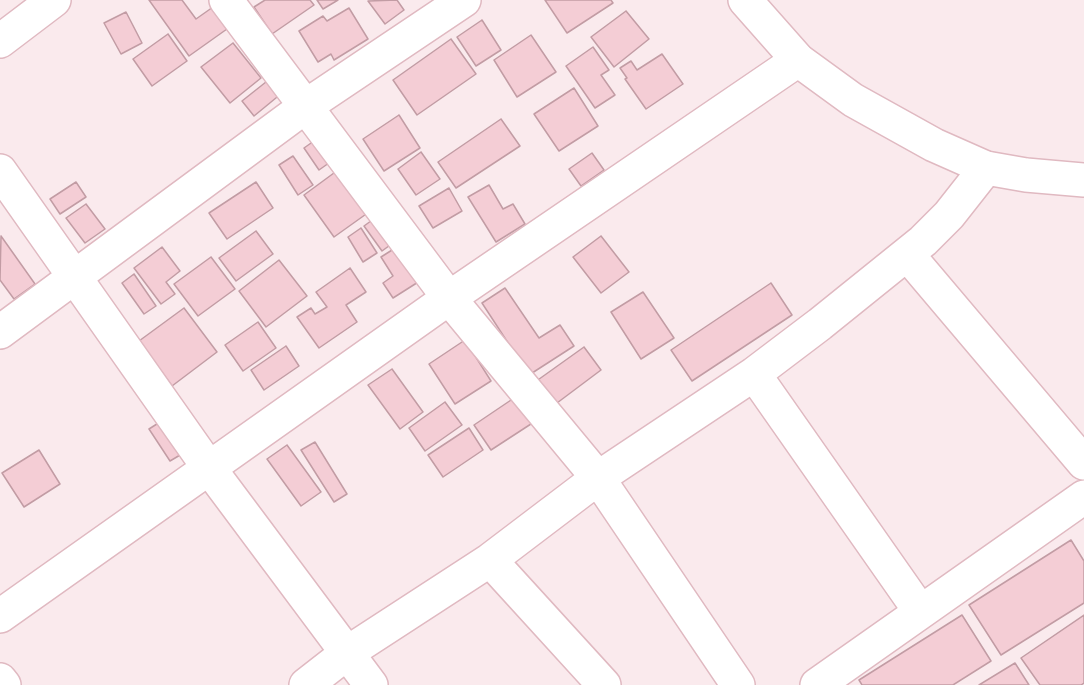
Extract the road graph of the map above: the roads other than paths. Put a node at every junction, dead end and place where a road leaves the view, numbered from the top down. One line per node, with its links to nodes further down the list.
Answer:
1 (54, 0): 5 (street)
2 (226, 0): 7 (street)
3 (464, 0): 7 (street)
4 (745, 0): 6 (street)
5 (0, 41)
6 (798, 60): 8 (street); 13 (street)
7 (306, 106): 12 (street); 13 (street)
8 (986, 168): 10 (street); 11 (street)
9 (0, 171): 12 (street)
10 (1084, 180)
11 (907, 254): 15 (street); 16 (street)
12 (76, 277): 14 (street); 17 (street)
13 (449, 298): 17 (street); 18 (street)
14 (0, 332)
15 (754, 374): 18 (street); 21 (street)
16 (1084, 463)
17 (209, 468): 22 (street); 23 (street)
18 (598, 478): 20 (street); 29 (street)
19 (1084, 497): 21 (street)
20 (490, 561): 23 (street); 28 (street)
21 (920, 611): 30 (street)
22 (0, 616)
23 (347, 653): 26 (street); 27 (street)
24 (0, 680): 25 (street)
25 (4, 685)
26 (306, 685)
27 (371, 685)
28 (604, 685)
29 (738, 685)
30 (817, 685)

